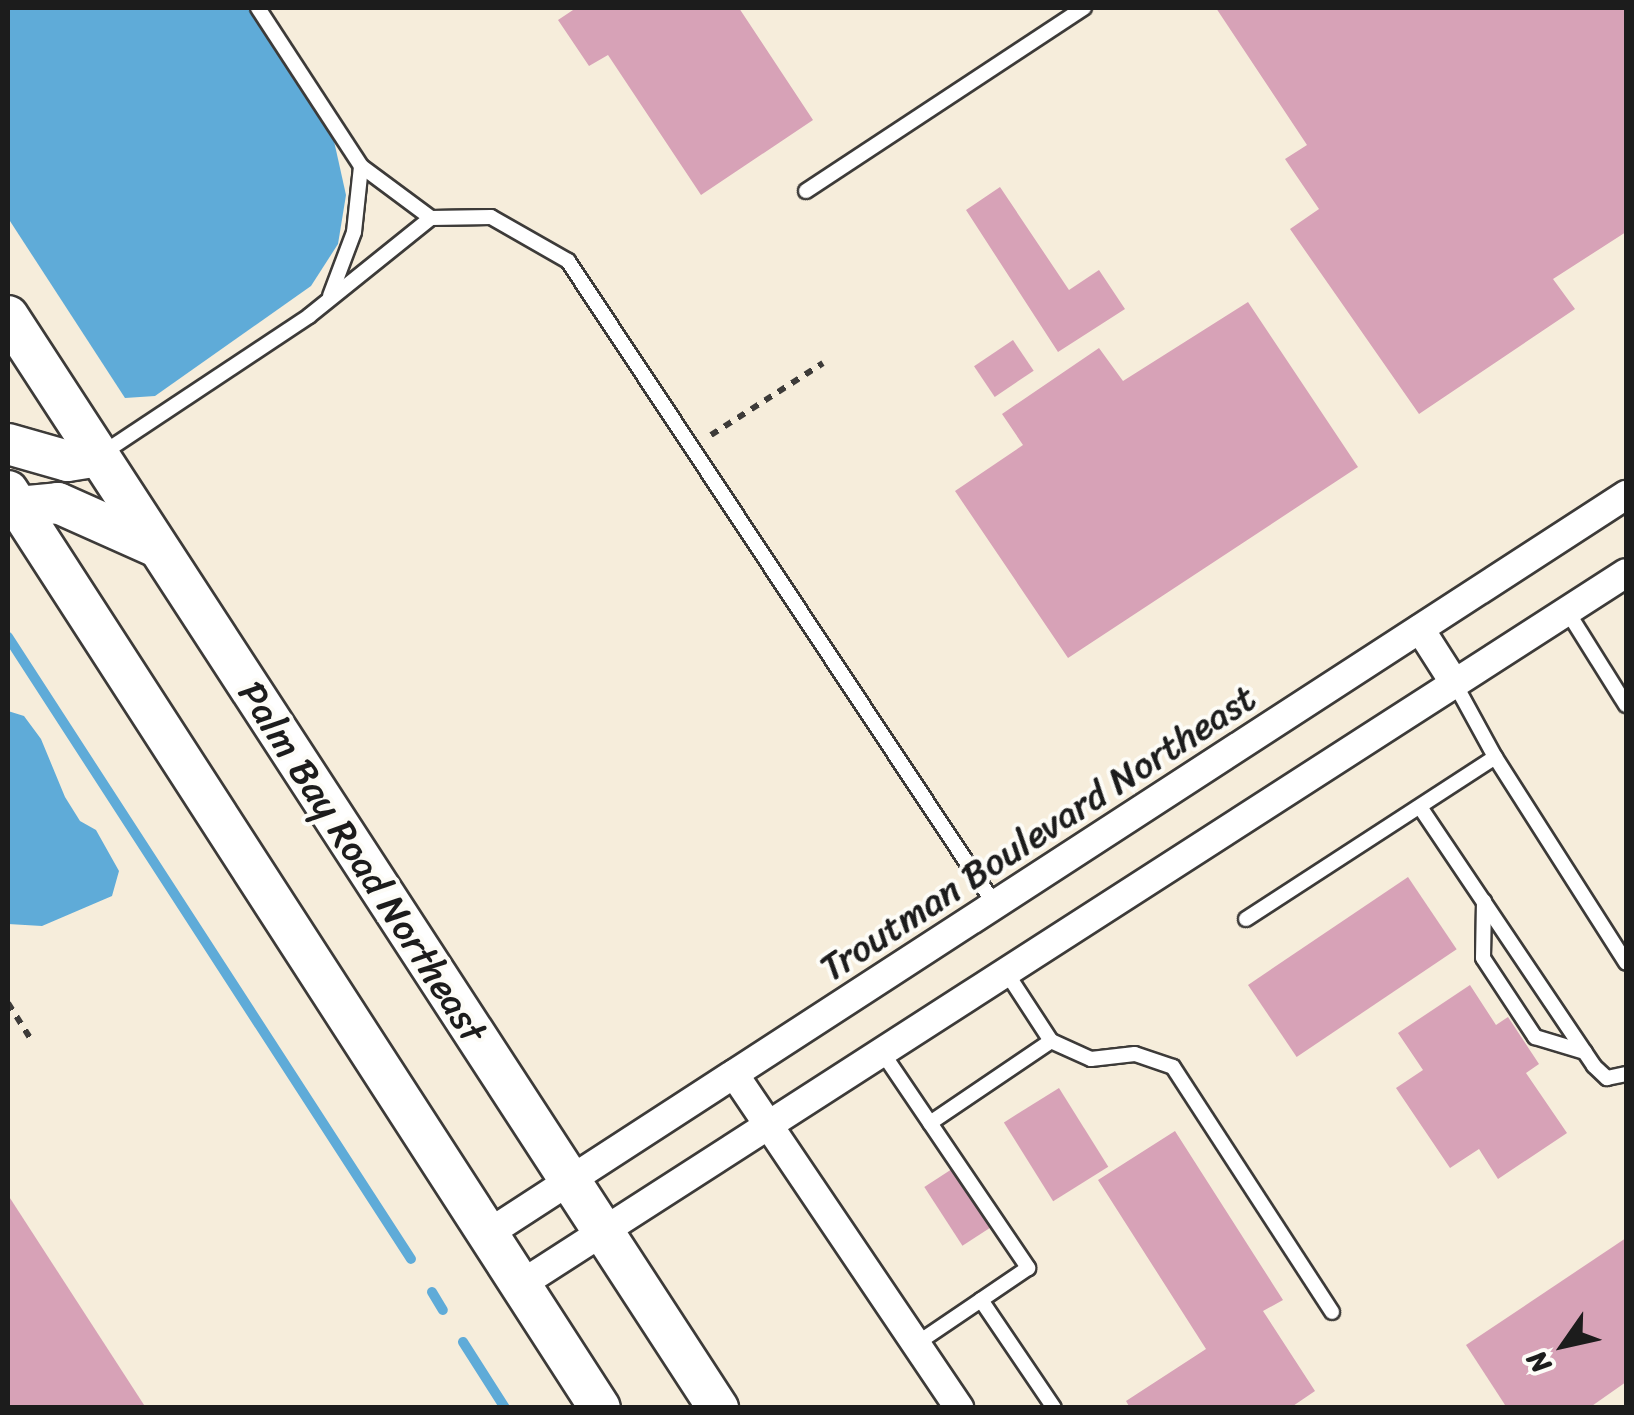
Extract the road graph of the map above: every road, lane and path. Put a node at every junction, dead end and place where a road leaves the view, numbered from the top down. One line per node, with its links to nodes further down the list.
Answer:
1 (258, 8): 3 (lane)
2 (1084, 8): 4 (lane)
3 (361, 166): 5 (lane); 6 (lane)
4 (806, 191)
5 (430, 218): 6 (lane); 10 (lane)
6 (329, 299): 11 (lane)
7 (8, 316): 11 (main road, Palm Bay Road Northeast)
8 (823, 363): 10 (path)
9 (8, 444): 11 (main road)
10 (693, 446): 23 (lane)
11 (98, 456): 14 (main road, Palm Bay Road Northeast)
12 (1626, 495): 17 (street, Troutman Boulevard Northeast)
13 (13, 499): 14 (main road); 38 (main road)
14 (157, 547): 36 (main road, Palm Bay Road Northeast)
15 (1626, 573): 16 (street)
16 (1568, 611): 18 (street); 19 (lane)
17 (1420, 629): 18 (street); 23 (street, Troutman Boulevard Northeast)
18 (1455, 684): 20 (lane); 26 (street)
19 (1626, 705)
20 (1494, 758): 21 (lane); 25 (lane)
21 (1420, 807): 22 (lane); 24 (lane)
22 (1484, 901): 31 (lane); 31 (lane)
23 (996, 905): 32 (street, Troutman Boulevard Northeast)
24 (1246, 919)
25 (1626, 963)
26 (1006, 972): 29 (lane); 30 (street)
27 (8, 1003): 28 (path)
28 (30, 1038)
29 (1052, 1041): 34 (lane); 41 (lane)
30 (882, 1052): 34 (lane); 35 (street)
31 (1585, 1052): 33 (lane)
32 (734, 1074): 35 (street); 36 (street, Troutman Boulevard Northeast)
33 (1626, 1074)
34 (930, 1123): 40 (lane)
35 (768, 1124): 37 (street); 42 (street)
36 (568, 1181): 37 (main road, Palm Bay Road Northeast); 38 (street, Troutman Boulevard Northeast)
37 (602, 1231): 39 (street); 44 (main road, Palm Bay Road Northeast)
38 (489, 1233): 39 (main road)
39 (520, 1284): 43 (main road)
40 (981, 1300): 42 (lane); 46 (lane)
41 (1332, 1312)
42 (916, 1344): 45 (street)
43 (600, 1408)
44 (718, 1408)
45 (959, 1408)
46 (1054, 1408)

